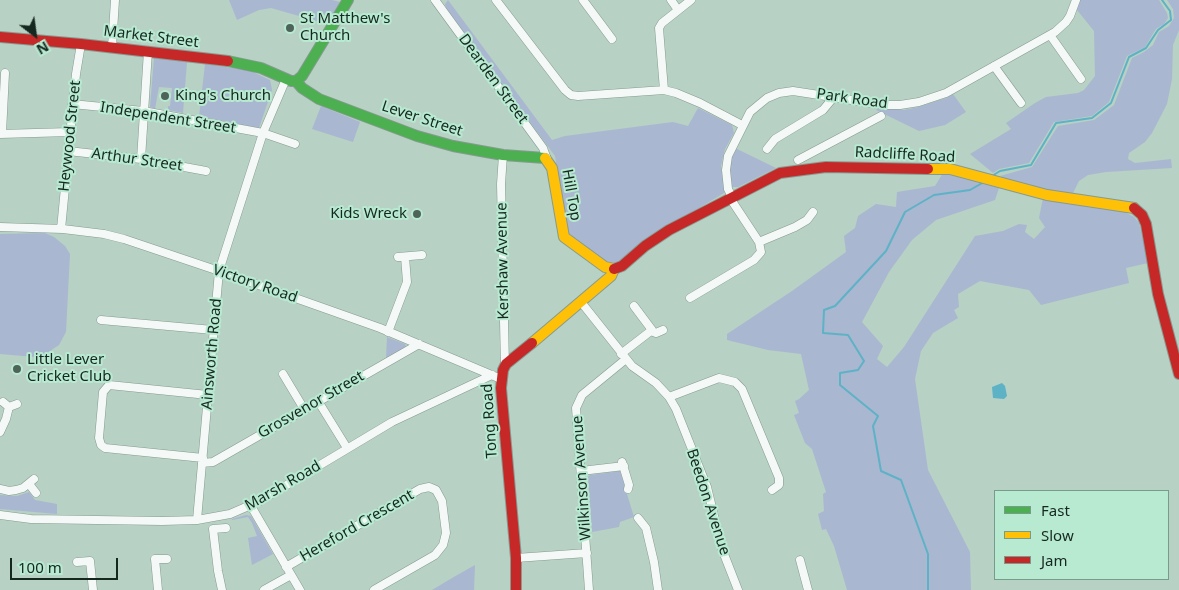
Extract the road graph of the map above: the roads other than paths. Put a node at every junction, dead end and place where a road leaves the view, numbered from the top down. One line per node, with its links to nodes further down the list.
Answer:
1 (115, 0): 14 (street)
2 (348, 0): 19 (main road)
3 (496, 0): 20 (street)
4 (583, 0): 12 (street)
5 (670, 0): 9 (street)
6 (691, 0): 9 (street)
7 (1076, 0): 10 (street, Park Road)
8 (437, 1): 36 (street, Dearden Street)
9 (678, 10): 20 (street)
10 (1050, 35): 16 (street, Park Road); 18 (street)
11 (0, 37): 13 (main road, Market Street)
12 (612, 39)
13 (81, 44): 14 (main road, Market Street); 23 (street, Heywood Street)
14 (112, 47): 15 (main road, Market Street)
15 (148, 51): 19 (main road, Market Street); 24 (street)
16 (994, 66): 21 (street, Park Road); 22 (street)
17 (4, 73): 28 (street)
18 (1081, 79)
19 (291, 80): 29 (street, Ainsworth Road); 34 (main road, Lever Street)
20 (664, 90): 26 (street)
21 (833, 98): 26 (street, Park Road); 31 (street)
22 (1020, 103)
23 (72, 104): 24 (street, Independent Street); 27 (street, Heywood Street)
24 (143, 111): 29 (street, Independent Street); 35 (street)
25 (881, 116): 33 (street)
26 (742, 125): 40 (street, Park Road)
27 (70, 132): 28 (street); 32 (street, Heywood Street)
28 (1, 133)
29 (263, 133): 30 (street, Independent Street); 47 (street, Ainsworth Road)
30 (295, 144)
31 (767, 149)
32 (68, 151): 35 (street, Arthur Street); 43 (street, Heywood Street)
33 (812, 153): 37 (street); 38 (street)
34 (503, 155): 36 (main road, Lever Street); 58 (street, Kershaw Avenue)
35 (141, 159): 39 (street, Arthur Street)
36 (547, 159): 46 (main road, Hill Top)
37 (798, 160)
38 (807, 169): 40 (main road, Radcliffe Road); 60 (main road, Radcliffe Road)
39 (206, 170)
40 (731, 198): 44 (street); 46 (main road, Radcliffe Road)
41 (813, 212): 44 (street)
42 (0, 227): 43 (street, Victory Road)
43 (60, 229): 47 (street, Victory Road)
44 (759, 242): 48 (street)
45 (422, 255): 55 (street)
46 (614, 269): 49 (main road, Tong Road)
47 (219, 271): 52 (street, Ainsworth Road); 55 (street, Victory Road)
48 (690, 298)
49 (581, 302): 57 (street, Beedon Avenue); 58 (main road, Tong Road)
50 (634, 306): 54 (street)
51 (100, 320): 52 (street)
52 (213, 330): 62 (street, Ainsworth Road)
53 (663, 330): 54 (street)
54 (651, 331): 57 (street)
55 (388, 332): 56 (street, Victory Road)
56 (419, 344): 61 (street, Victory Road); 64 (street, Grosvenor Street)
57 (624, 356): 63 (street, Beedon Avenue); 70 (street, Wilkinson Avenue)
58 (504, 367): 61 (main road, Tong Road)
59 (283, 374): 66 (street)
60 (1179, 374)
61 (496, 377): 68 (street, Marsh Road); 81 (main road, Tong Road)
62 (208, 395): 69 (street, Ainsworth Road); 69 (street)
63 (669, 397): 73 (street); 96 (street, Beedon Avenue)
64 (318, 401): 66 (street, Grosvenor Street); 68 (street)
65 (17, 404): 67 (street)
66 (304, 408): 69 (street, Grosvenor Street)
67 (0, 432)
68 (347, 448): 75 (street, Marsh Road)
69 (202, 460): 78 (street, Ainsworth Road)
70 (581, 471): 72 (street); 80 (street, Wilkinson Avenue)
71 (0, 489): 74 (street)
72 (628, 489)
73 (772, 490)
74 (36, 493)
75 (251, 506): 78 (street, Marsh Road); 85 (street)
76 (0, 516): 78 (street, Marsh Road)
77 (638, 518): 95 (street)
78 (197, 520)
79 (226, 528): 89 (street)
80 (587, 553): 81 (street); 94 (street, Wilkinson Avenue)
81 (516, 558): 93 (main road, Tong Road)
82 (167, 559): 88 (street)
83 (798, 561): 97 (street)
84 (77, 562): 87 (street)
85 (286, 567): 86 (street); 92 (street, Hereford Crescent)
86 (291, 575): 90 (street); 91 (street)
87 (92, 590)
88 (158, 590)
89 (222, 590)
90 (264, 590)
91 (300, 590)
92 (374, 590)
93 (516, 590)
94 (589, 590)
95 (658, 590)
96 (738, 590)
97 (808, 590)

